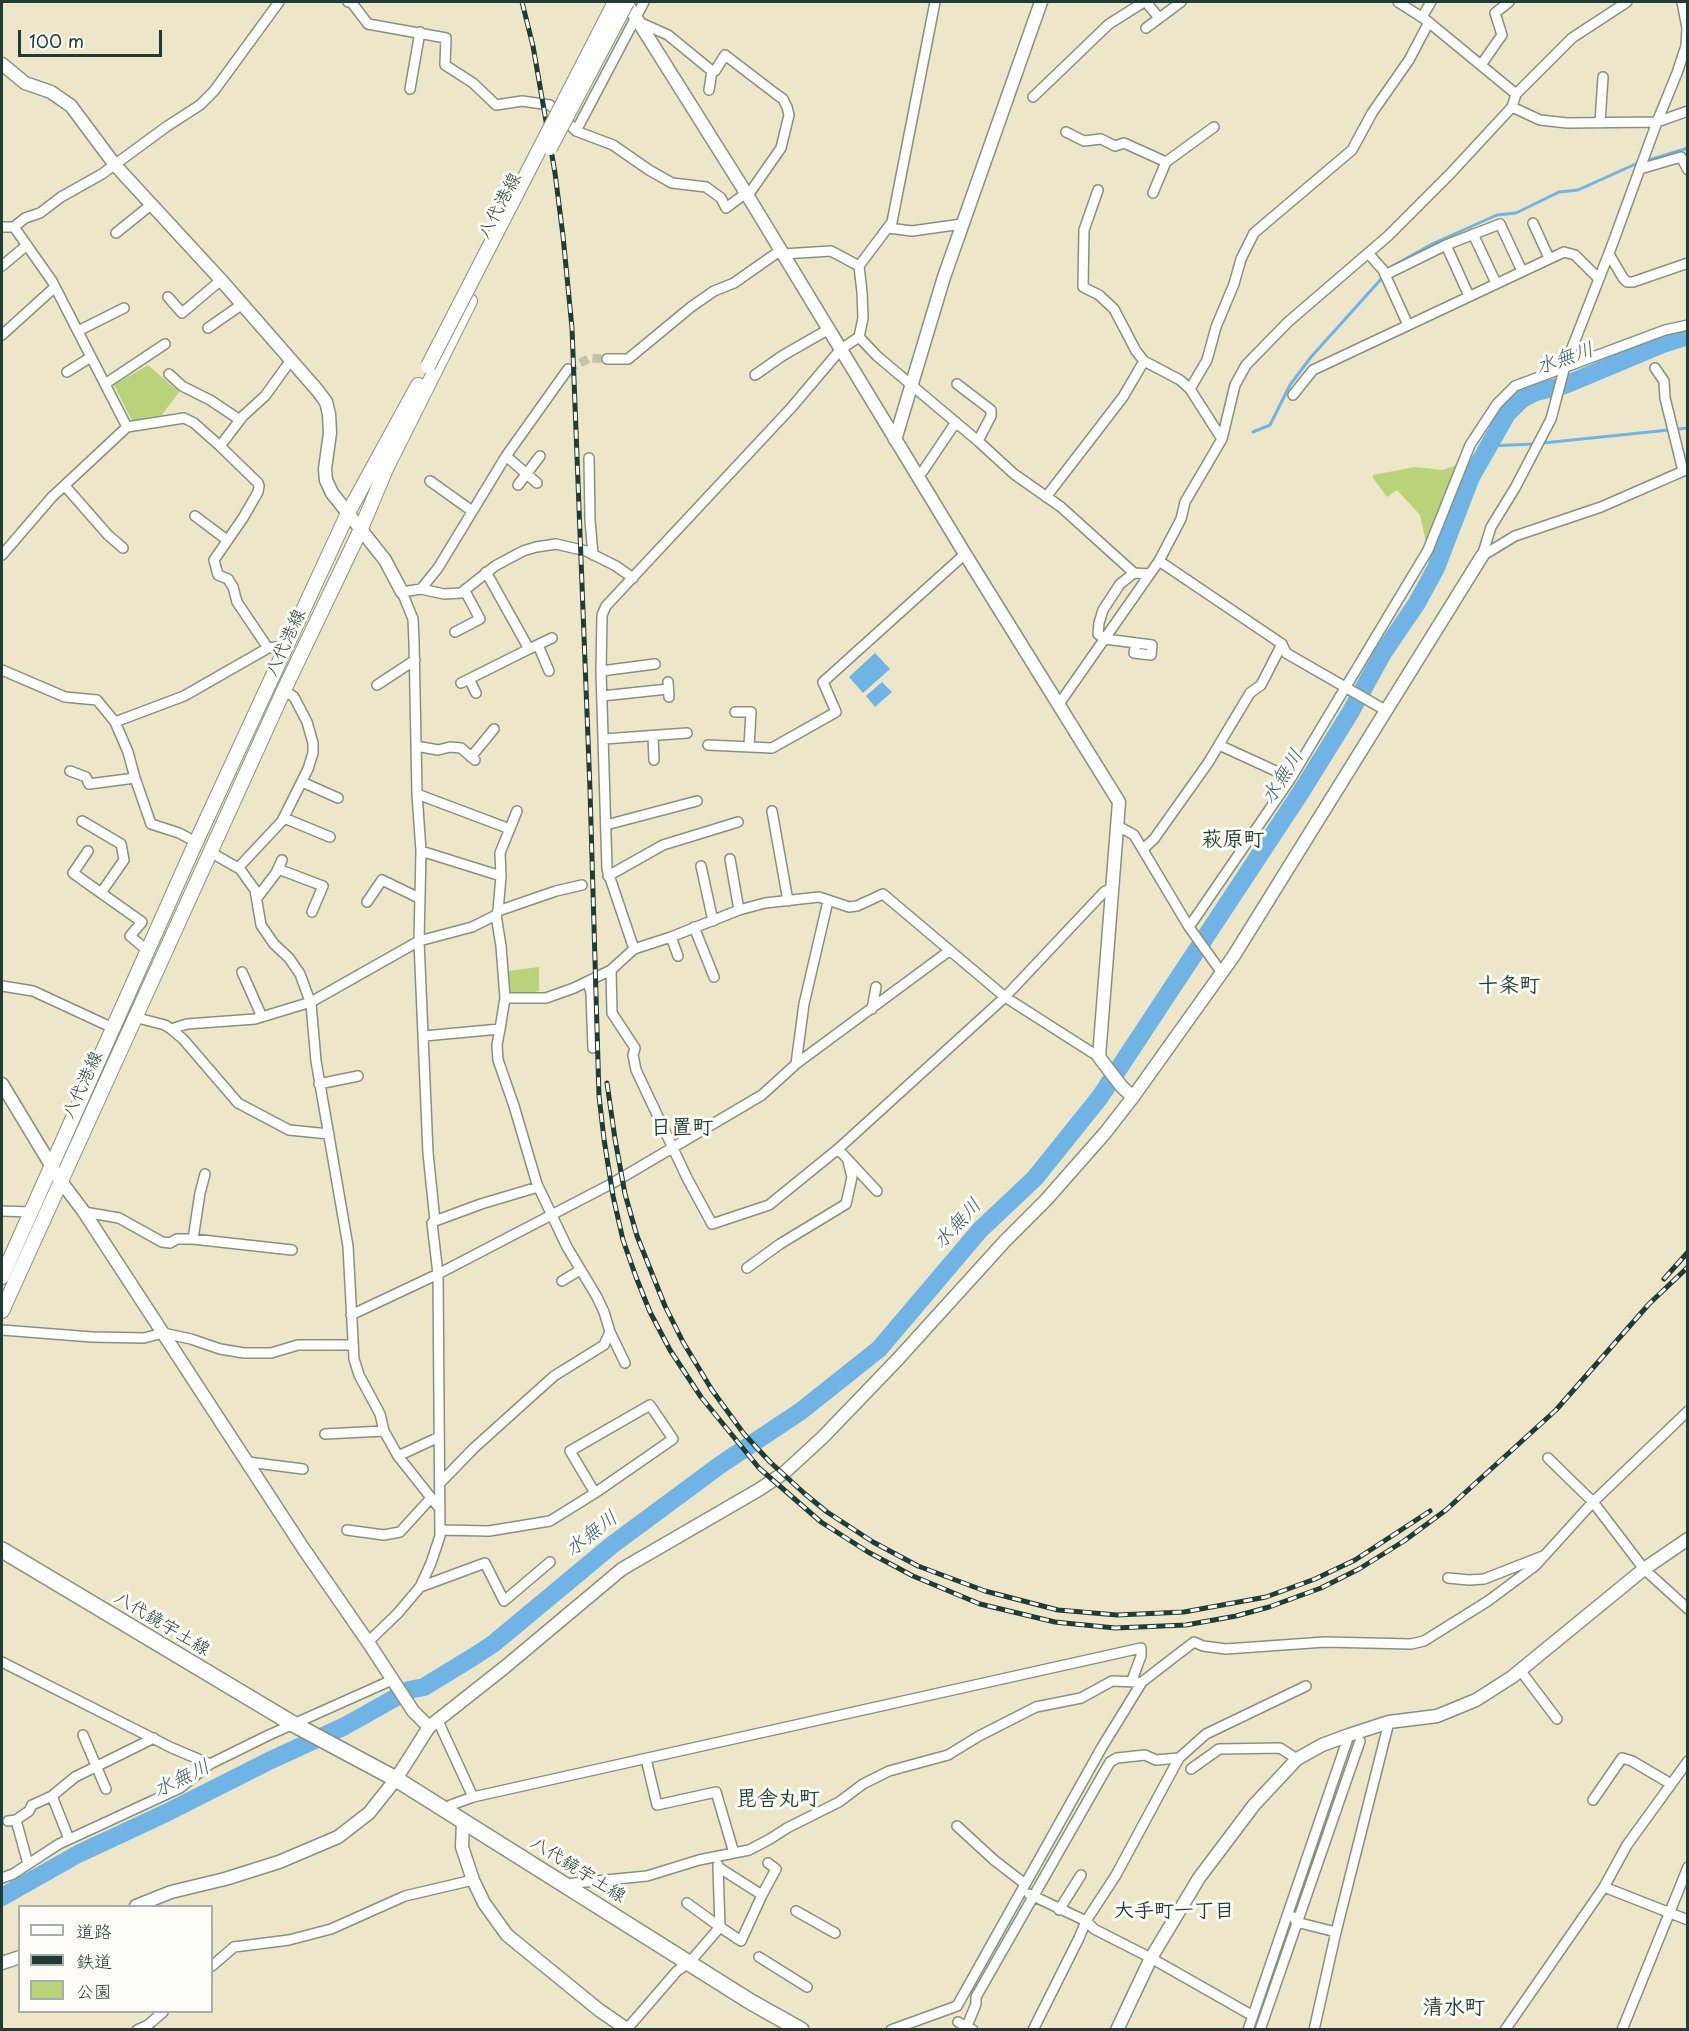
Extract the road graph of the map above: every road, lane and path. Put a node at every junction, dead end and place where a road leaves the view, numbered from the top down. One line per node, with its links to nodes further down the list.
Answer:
1 (279, 2): 36 (street)
2 (348, 2): 19 (street)
3 (615, 2): 112 (main road, 八代港線, bridge)
4 (626, 2): 15 (street); 114 (main road, 八代港線, bridge)
5 (644, 2): 15 (street)
6 (935, 2): 47 (street)
7 (1041, 2): 44 (street)
8 (1145, 2): 16 (street); 27 (street)
9 (1181, 2): 16 (street)
10 (1398, 2): 17 (street)
11 (1431, 2): 17 (street)
12 (1509, 2): 21 (street)
13 (1627, 2): 26 (street)
14 (1682, 2): 30 (street)
15 (635, 18): 22 (street); 33 (street); 40 (street)
16 (1159, 18): 18 (street)
17 (1425, 19): 21 (street); 91 (street)
18 (1146, 28)
19 (420, 32): 24 (street); 33 (street)
20 (2, 64): 36 (street)
21 (1481, 65): 26 (street)
22 (712, 71): 25 (street); 40 (street)
23 (1603, 77): 31 (street)
24 (410, 89)
25 (709, 90)
26 (1516, 94): 28 (street)
27 (1033, 97)
28 (1512, 107): 31 (street); 53 (street)
29 (1688, 111): 30 (street)
30 (1657, 122): 31 (street); 37 (street)
31 (1599, 123)
32 (1214, 127): 35 (street)
33 (576, 131): 40 (street)
34 (1066, 132): 35 (street)
35 (1166, 162): 41 (street)
36 (115, 165): 42 (street); 46 (street)
37 (1640, 169): 38 (street); 54 (street)
38 (1688, 170)
39 (1098, 190): 81 (street)
40 (746, 193): 52 (street)
41 (1153, 193)
42 (152, 204): 48 (street); 62 (street)
43 (1533, 223): 55 (street)
44 (962, 224): 47 (street); 90 (street)
45 (2, 227): 46 (street)
46 (14, 227): 50 (street)
47 (888, 228): 58 (street)
48 (116, 233)
49 (1473, 234): 51 (street); 59 (street); 63 (street)
50 (27, 245): 57 (street); 64 (street)
51 (1446, 245): 60 (street); 65 (street)
52 (782, 252): 58 (street); 72 (street); 79 (street)
53 (1368, 253): 60 (street); 96 (street)
54 (1609, 254): 56 (street); 61 (street)
55 (1548, 258): 59 (street); 61 (street)
56 (1688, 263)
57 (2, 266)
58 (859, 266): 75 (street)
59 (1522, 271): 63 (street)
60 (1386, 275): 69 (street)
61 (1599, 279): 84 (street)
62 (221, 280): 66 (street); 67 (street)
63 (1496, 283): 65 (street)
64 (55, 287): 73 (street); 74 (street)
65 (1469, 296): 69 (street)
66 (168, 297)
67 (241, 304): 71 (street); 80 (street)
68 (124, 308): 73 (street)
69 (1408, 325): 92 (street)
70 (1688, 325): 84 (street)
71 (208, 328)
72 (829, 329): 77 (street); 87 (street)
73 (78, 331): 78 (street)
74 (2, 335)
75 (858, 337): 77 (street); 90 (street)
76 (165, 344): 88 (street)
77 (842, 349): 97 (street); 125 (street)
78 (91, 357): 85 (street); 88 (street)
79 (607, 359)
80 (291, 360): 93 (street); 112 (street)
81 (1144, 361): 91 (street); 110 (street)
82 (568, 369): 100 (street)
83 (1655, 369): 103 (street)
84 (1564, 370): 120 (street); 143 (street)
85 (67, 372)
86 (169, 374): 93 (street)
87 (755, 375)
88 (105, 384): 95 (street)
89 (957, 384): 98 (street)
90 (912, 386): 94 (street); 97 (street)
91 (1190, 389): 96 (street)
92 (1293, 395)
93 (240, 420): 99 (street)
94 (956, 422): 98 (street); 105 (street)
95 (127, 427): 99 (street); 109 (street)
96 (1222, 439): 121 (street)
97 (895, 440): 105 (street)
98 (978, 441): 110 (street)
99 (220, 446): 115 (street)
100 (506, 456): 104 (street); 111 (street)
101 (540, 456): 104 (street)
102 (589, 458): 119 (street)
103 (1685, 470): 120 (street)
104 (526, 474): 107 (street); 108 (street)
105 (916, 474): 117 (street)
106 (430, 482): 111 (street)
107 (537, 483)
108 (518, 485)
109 (65, 486): 116 (street); 118 (street)
110 (1046, 497): 123 (street)
111 (472, 511): 126 (street)
112 (348, 513): 114 (street); 136 (main road, 八代港線)
113 (195, 516): 115 (street)
114 (360, 531): 128 (street); 145 (main road, 八代港線)
115 (227, 540): 135 (street)
116 (123, 548)
117 (965, 554): 148 (street); 159 (street)
118 (2, 555)
119 (593, 555): 122 (street); 125 (street)
120 (1482, 556): 149 (street)
121 (1160, 561): 124 (street); 133 (street)
122 (486, 572): 127 (street); 134 (street)
123 (1134, 573): 124 (street); 131 (street)
124 (1150, 574): 131 (street)
125 (633, 578): 141 (street)
126 (421, 588): 127 (street); 128 (street)
127 (465, 591): 129 (street)
128 (402, 592): 137 (street)
129 (455, 632)
130 (552, 638): 134 (street)
131 (1105, 639): 132 (street); 148 (street)
132 (1136, 643)
133 (1282, 644): 143 (street); 157 (street)
134 (533, 647): 140 (street); 146 (street)
135 (268, 648): 136 (street); 151 (street)
136 (284, 653): 177 (main road, 八代港線)
137 (415, 660): 142 (street); 158 (street)
138 (655, 664): 141 (street)
139 (2, 670): 151 (street)
140 (549, 671)
141 (601, 671): 147 (street)
142 (377, 685)
143 (1345, 686): 149 (street); 163 (street)
144 (668, 689): 147 (street)
145 (284, 690): 164 (street); 181 (main road, 八代港線)
146 (476, 693)
147 (602, 696): 155 (street)
148 (1059, 704): 174 (street)
149 (1385, 710): 211 (street)
150 (735, 712): 159 (street)
151 (115, 722): 162 (street)
152 (494, 729): 158 (street)
153 (653, 736): 154 (street); 155 (street); 160 (street)
154 (682, 736)
155 (603, 739): 173 (street)
156 (708, 745): 159 (street)
157 (1219, 745): 163 (street); 178 (street)
158 (416, 746): 165 (street)
159 (749, 747)
160 (654, 760)
161 (70, 771): 162 (street)
162 (135, 778): 177 (street)
163 (1291, 778): 202 (street)
164 (302, 782): 166 (street); 170 (street)
165 (417, 794): 175 (street); 180 (street)
166 (338, 798)
167 (691, 800): 173 (street)
168 (771, 810): 194 (street)
169 (517, 811): 175 (street)
170 (284, 818): 176 (street); 184 (street)
171 (89, 821): 191 (street)
172 (738, 822): 187 (street)
173 (606, 825): 187 (street)
174 (1118, 826): 178 (street); 190 (street)
175 (510, 829): 186 (street)
176 (330, 837)
177 (196, 842): 206 (main road, 八代港線)
178 (1143, 849): 202 (street)
179 (88, 850): 191 (street)
180 (421, 851): 186 (street); 193 (street)
181 (210, 852): 184 (street); 220 (main road, 八代港線)
182 (730, 859): 197 (street)
183 (700, 866): 200 (street)
184 (238, 868): 192 (street)
185 (327, 875): 189 (street)
186 (501, 876): 199 (street)
187 (608, 876): 205 (street)
188 (582, 885): 199 (street)
189 (323, 886): 192 (street); 198 (street)
190 (1113, 887): 216 (street); 227 (street)
191 (101, 892): 206 (street)
192 (256, 898): 218 (street)
193 (419, 898): 196 (street); 204 (street)
194 (788, 901): 195 (street); 197 (street)
195 (828, 901): 207 (street); 228 (street)
196 (367, 902)
197 (739, 910): 200 (street)
198 (312, 912)
199 (497, 913): 204 (street); 217 (street)
200 (713, 921): 201 (street)
201 (694, 927): 203 (street); 212 (street)
202 (1191, 930): 211 (street)
203 (671, 937): 205 (street); 208 (street)
204 (419, 941): 218 (street); 225 (street)
205 (634, 949): 209 (street)
206 (148, 951): 222 (main road, 八代港線)
207 (950, 951): 216 (street); 219 (street)
208 (678, 956)
209 (610, 970): 213 (street); 234 (street)
210 (242, 972): 221 (street)
211 (1222, 973): 232 (street)
212 (714, 977)
213 (588, 982): 217 (street); 226 (street)
214 (2, 986): 222 (street)
215 (876, 987): 219 (street)
216 (1005, 997): 227 (street); 235 (street)
217 (505, 998): 224 (street)
218 (310, 1002): 221 (street); 231 (street)
219 (872, 1009): 228 (street)
220 (134, 1017): 223 (street); 239 (main road, 八代港線)
221 (262, 1017): 223 (street)
222 (113, 1028): 237 (main road, 八代港線)
223 (171, 1029): 233 (street)
224 (500, 1029): 225 (street); 240 (street)
225 (424, 1036): 246 (street)
226 (593, 1048)
227 (1103, 1062): 232 (street)
228 (796, 1064): 234 (street)
229 (358, 1076): 231 (street)
230 (2, 1084): 237 (street)
231 (319, 1084): 233 (street)
232 (1133, 1097): 292 (street)
233 (329, 1134): 255 (street)
234 (674, 1148): 235 (street); 245 (street)
235 (838, 1149): 236 (street)
236 (848, 1161): 241 (street); 249 (street)
237 (51, 1163): 239 (street); 243 (main road, 八代港線)
238 (205, 1174): 247 (street)
239 (60, 1180): 244 (street); 254 (main road, 八代港線)
240 (538, 1187): 245 (street); 246 (street)
241 (877, 1191)
242 (2, 1211): 243 (street)
243 (30, 1212): 252 (main road, 八代港線)
244 (84, 1212): 247 (street); 258 (street)
245 (552, 1215): 250 (street); 251 (street)
246 (435, 1221): 251 (street)
247 (193, 1239): 248 (street)
248 (292, 1250)
249 (747, 1268)
250 (580, 1270): 253 (street); 257 (street)
251 (438, 1274): 255 (street); 264 (street)
252 (2, 1277)
253 (562, 1281)
254 (2, 1311)
255 (351, 1315): 259 (street)
256 (2, 1330): 258 (street)
257 (610, 1332): 260 (street); 269 (street)
258 (163, 1333): 259 (street); 267 (street)
259 (352, 1344): 262 (street)
260 (625, 1363)
261 (1688, 1411): 272 (street)
262 (384, 1431): 263 (street); 265 (street)
263 (325, 1434)
264 (439, 1437): 265 (street); 269 (street)
265 (398, 1456): 271 (street)
266 (1548, 1458): 272 (street)
267 (248, 1462): 268 (street); 284 (street)
268 (303, 1469)
269 (440, 1483): 273 (street)
270 (595, 1493): 270 (street); 275 (street)
271 (431, 1498): 273 (street); 274 (street)
272 (1593, 1502): 278 (street); 280 (street)
273 (440, 1509): 275 (street)
274 (347, 1530)
275 (440, 1530): 282 (street)
276 (1688, 1539): 280 (street)
277 (2, 1550): 293 (main road, 八代鏡宇土線)
278 (1545, 1555): 281 (street); 287 (street)
279 (550, 1562): 282 (street)
280 (1644, 1569): 283 (street); 286 (street)
281 (1449, 1578)
282 (420, 1587): 284 (street)
283 (1688, 1609)
284 (368, 1642): 288 (street)
285 (2, 1662): 296 (street)
286 (1520, 1670): 290 (street); 291 (street)
287 (1137, 1681): 299 (street); 316 (street); 326 (street)
288 (394, 1683): 292 (street); 293 (street)
289 (1306, 1686): 294 (street)
290 (1557, 1719)
291 (1389, 1722): 297 (street); 340 (street)
292 (434, 1724): 306 (street); 310 (street)
293 (299, 1727): 303 (street); 306 (main road, 八代鏡宇土線)
294 (1206, 1734): 298 (street); 300 (street)
295 (83, 1735): 304 (street)
296 (154, 1738): 303 (street); 304 (street)
297 (1354, 1738): 301 (street); 335 (street); 338 (street)
298 (1219, 1749): 301 (street); 305 (street)
299 (646, 1758): 310 (street); 316 (street)
300 (1179, 1758): 329 (street); 337 (street)
301 (1297, 1759): 343 (street)
302 (1688, 1761): 307 (street)
303 (210, 1764): 315 (street)
304 (97, 1767): 308 (street); 309 (street)
305 (1191, 1769)
306 (396, 1779): 312 (main road, 八代鏡宇土線); 331 (street)
307 (1671, 1784): 311 (street); 327 (street)
308 (106, 1789)
309 (52, 1796): 315 (street); 319 (street)
310 (473, 1797): 312 (street)
311 (1593, 1800)
312 (446, 1811): 313 (main road, 八代鏡宇土線)
313 (463, 1821): 324 (street); 325 (main road, 八代鏡宇土線)
314 (957, 1826): 326 (street)
315 (69, 1839): 319 (street)
316 (734, 1853): 317 (street)
317 (716, 1856): 320 (street); 325 (street)
318 (768, 1863): 328 (street)
319 (28, 1864): 323 (street)
320 (718, 1867): 328 (street); 339 (street)
321 (1688, 1867): 334 (street)
322 (1081, 1875): 332 (street)
323 (2, 1878)
324 (472, 1880): 347 (street); 352 (street)
325 (565, 1884): 346 (main road, 八代鏡宇土線)
326 (1023, 1887): 329 (street); 355 (street)
327 (1604, 1887): 334 (street); 361 (street)
328 (762, 1895): 339 (street)
329 (1033, 1897): 332 (street); 351 (street)
330 (687, 1903): 339 (street)
331 (139, 1905)
332 (1059, 1910): 337 (street)
333 (796, 1911): 341 (street)
334 (1668, 1913): 336 (street); 362 (street)
335 (1286, 1918): 338 (street); 350 (street)
336 (1688, 1920)
337 (1086, 1921): 343 (street); 356 (street)
338 (1296, 1922): 340 (street); 359 (street)
339 (720, 1927): 346 (street)
340 (1336, 1932): 360 (street)
341 (835, 1933)
342 (759, 1957): 348 (street)
343 (1151, 1958): 350 (street); 357 (street)
344 (18, 1959): 345 (street)
345 (2, 1963)
346 (689, 1963): 352 (street); 354 (main road, 八代鏡宇土線)
347 (213, 1965)
348 (807, 1987)
349 (162, 2013): 353 (street)
350 (1253, 2016): 358 (street)
351 (966, 2026)
352 (628, 2029)
353 (137, 2030)
354 (801, 2030)
355 (891, 2030)
356 (1033, 2030)
357 (1117, 2030)
358 (1248, 2030)
359 (1260, 2030)
360 (1314, 2030)
361 (1505, 2030)
362 (1622, 2030)

